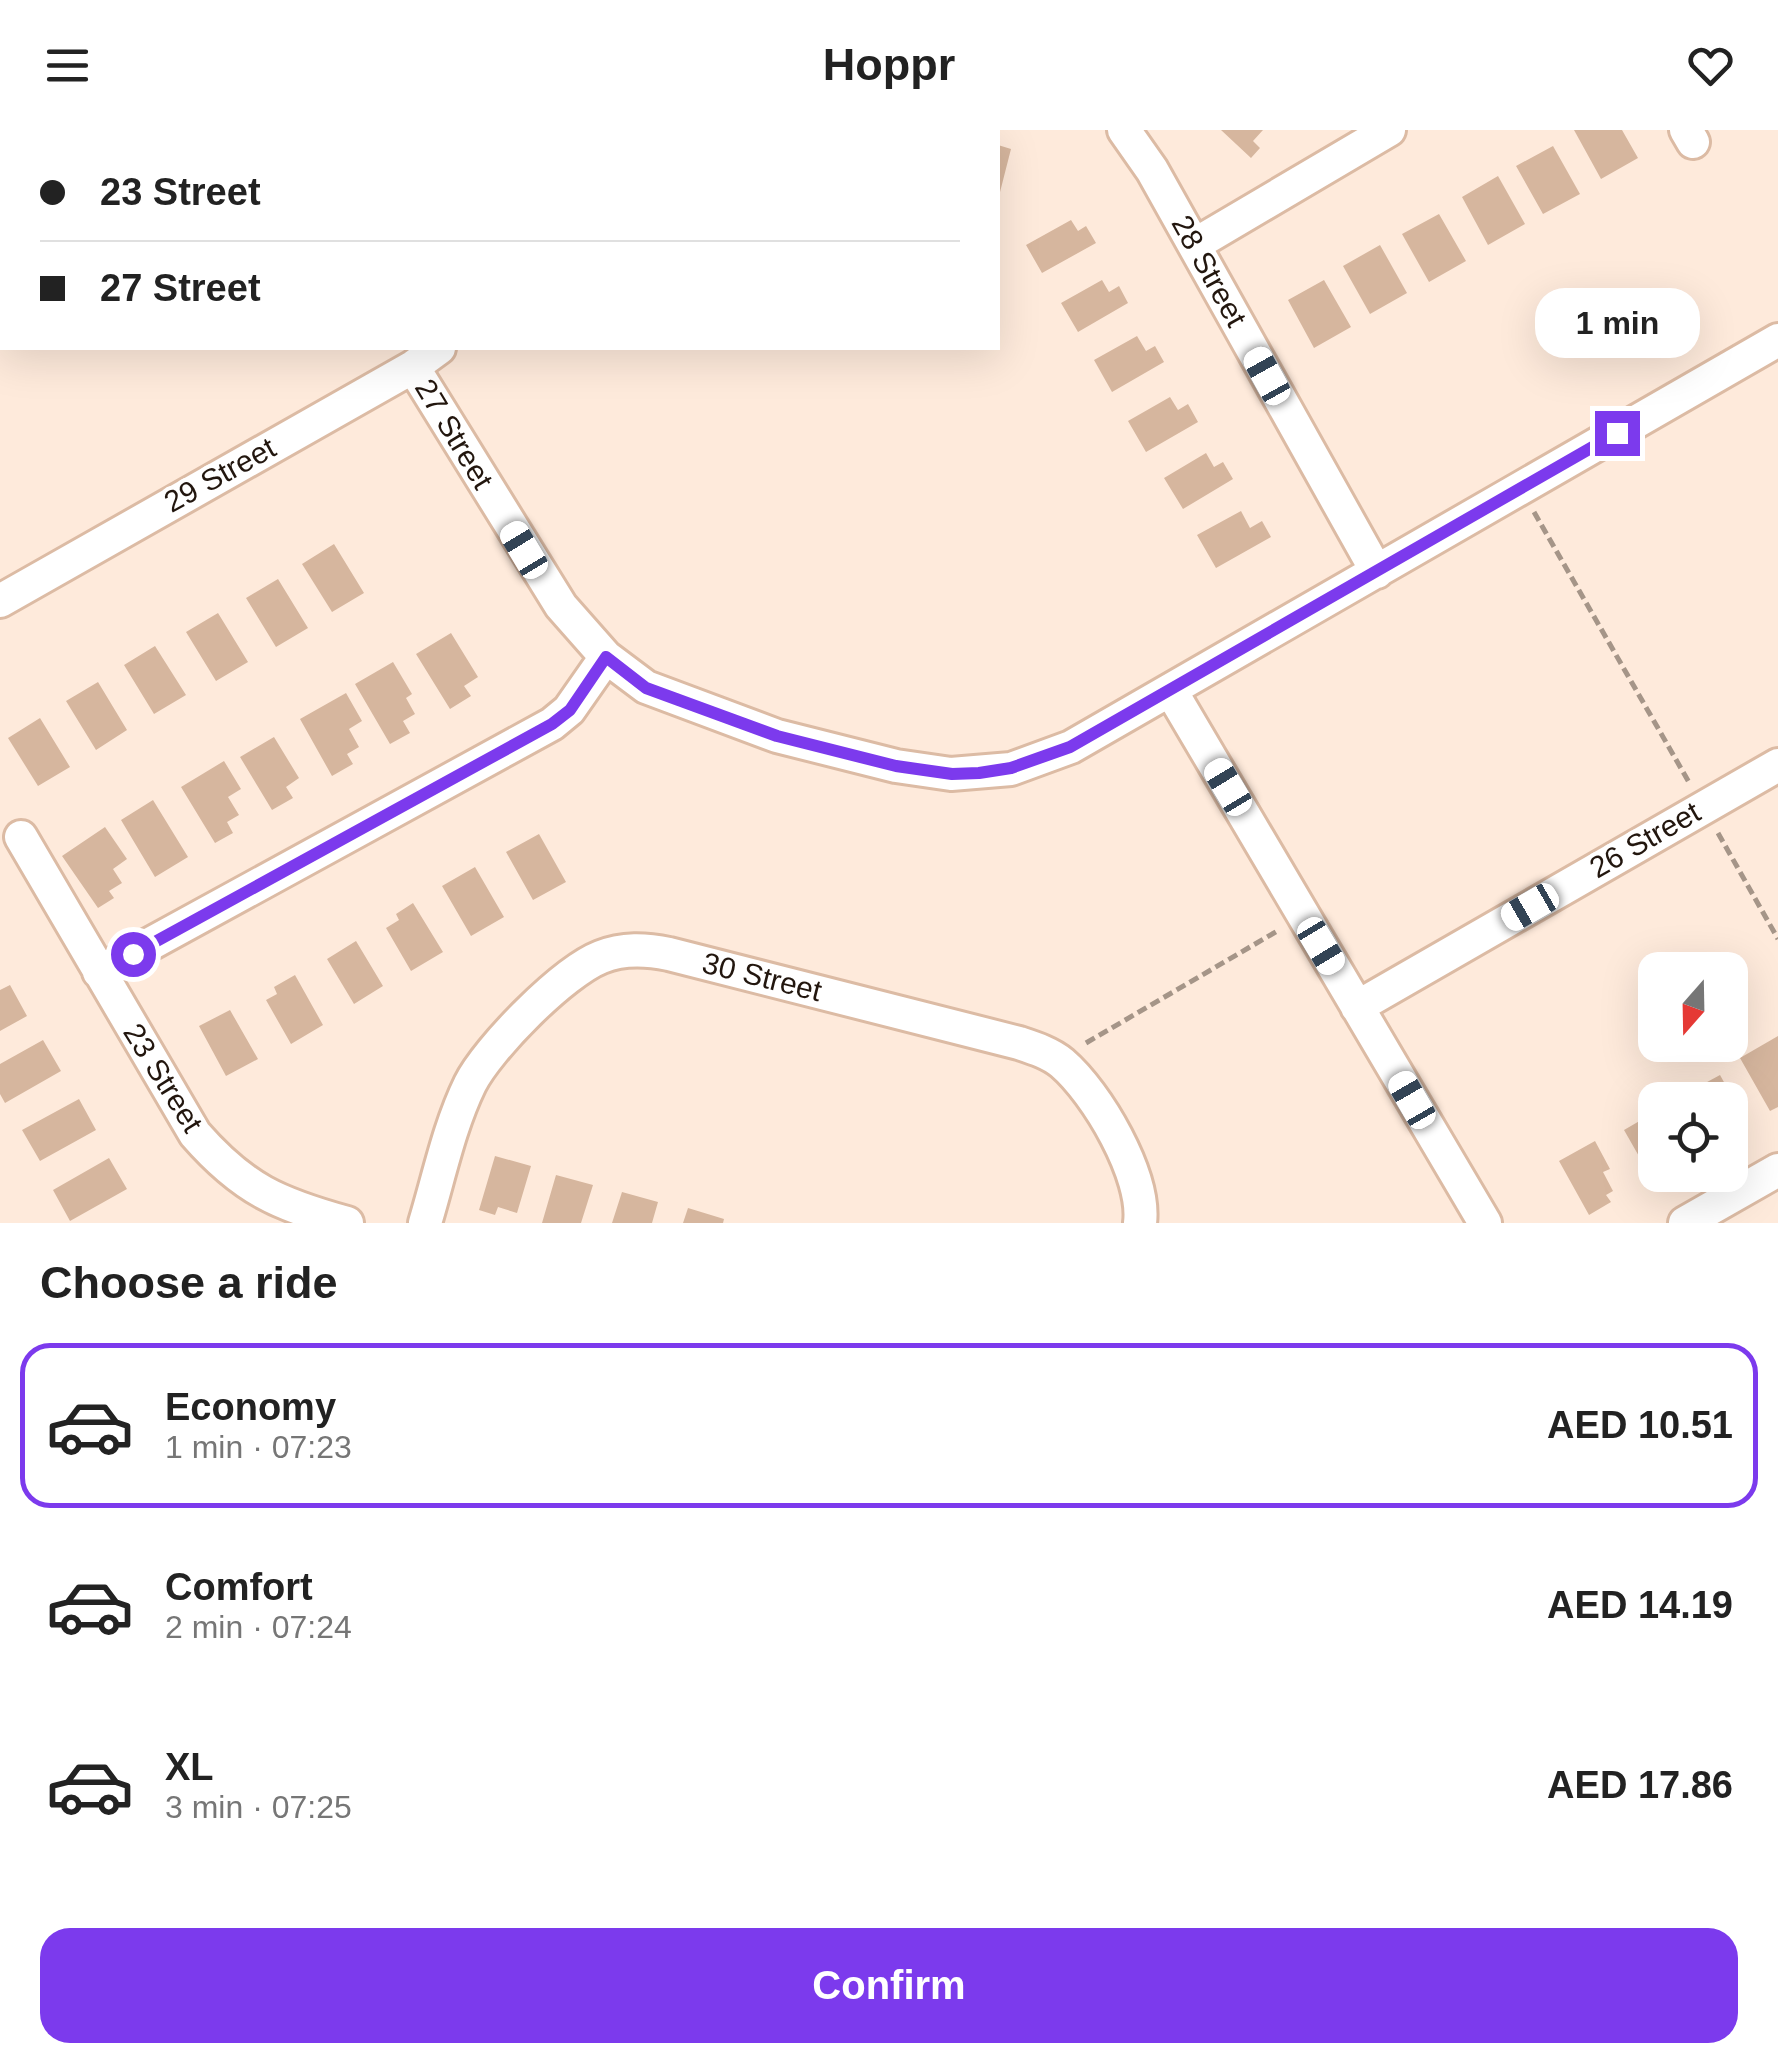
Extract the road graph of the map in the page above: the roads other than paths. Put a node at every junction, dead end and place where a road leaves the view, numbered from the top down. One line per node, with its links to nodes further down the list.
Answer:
1 (1124, 130): 3 (street, 28 Street)
2 (1389, 130): 3 (street)
3 (1194, 245): 6 (street, 28 Street)
4 (1778, 340): 6 (street, 27 Street)
5 (426, 357): 7 (street, 29 Street); 8 (street, 27 Street)
6 (1377, 572): 9 (street, 27 Street)
7 (0, 601)
8 (606, 657): 9 (street, 27 Street); 12 (street)
9 (1170, 691): 13 (street)
10 (1778, 765): 13 (street, 26 Street)
11 (21, 837): 12 (street, 23 Street)
12 (99, 972): 15 (street, 23 Street)
13 (1358, 1007): 18 (street)
14 (1778, 1170): 19 (street)
15 (347, 1223)
16 (424, 1223): 17 (street, 30 Street)
17 (1140, 1223)
18 (1485, 1223)
19 (1685, 1223)

